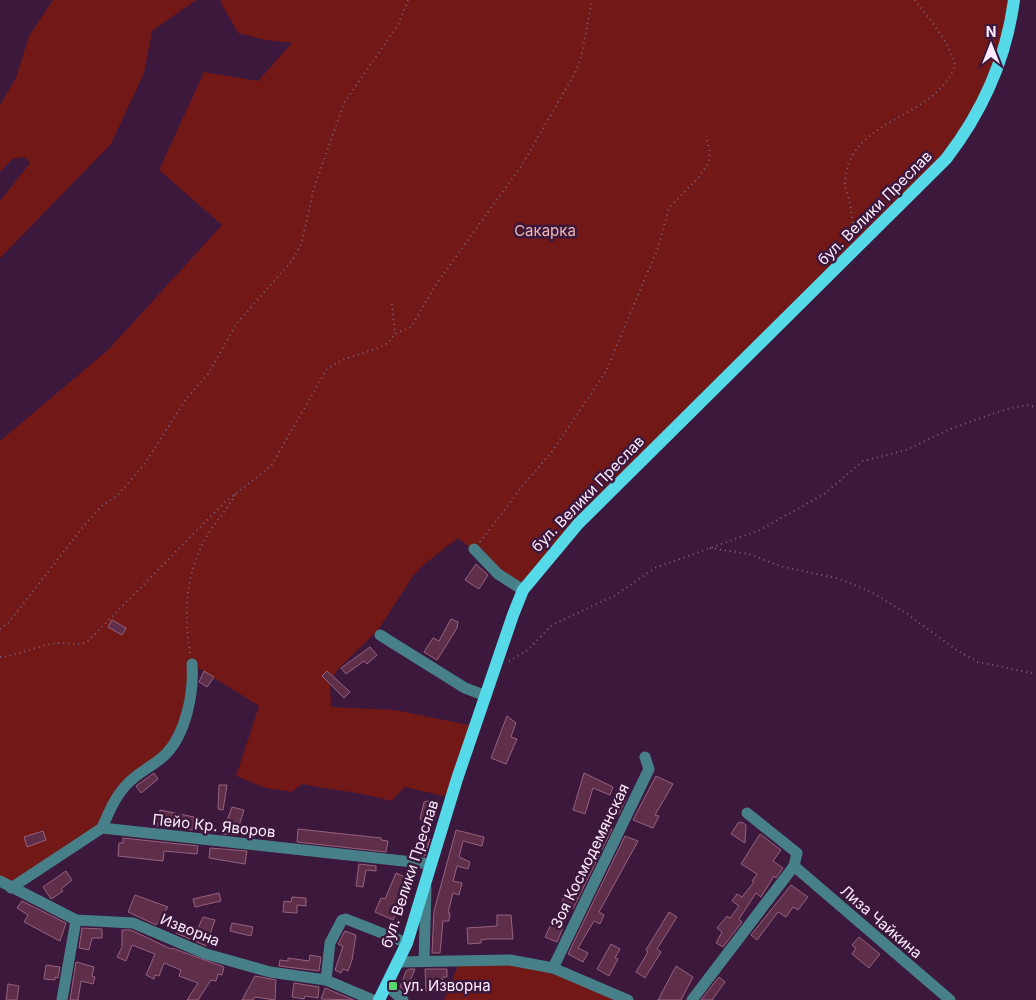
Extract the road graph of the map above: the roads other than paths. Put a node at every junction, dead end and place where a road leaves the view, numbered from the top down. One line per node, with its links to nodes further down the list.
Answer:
1 (1014, 0): 3 (main road, бул. Велики Преслав)
2 (474, 549): 3 (street)
3 (523, 590): 6 (main road, бул. Велики Преслав)
4 (380, 635): 6 (street)
5 (192, 664): 9 (street)
6 (486, 696): 10 (main road, бул. Велики Преслав)
7 (645, 757): 19 (street, Зоя Космодемянская)
8 (747, 813): 11 (street)
9 (102, 828): 10 (street, Пейо Кр. Яворов); 14 (street)
10 (431, 864): 13 (main road, бул. Велики Преслав)
11 (794, 866): 27 (street); 28 (street, Лиза Чайкина)
12 (0, 881): 14 (street, Изворна)
13 (426, 884): 16 (main road, бул. Велики Преслав); 17 (street)
14 (11, 888): 15 (street, Изворна)
15 (76, 920): 20 (street, Изворна); 22 (street)
16 (407, 943): 18 (main road, бул. Велики Преслав); 20 (street)
17 (424, 961): 18 (street); 19 (street)
18 (397, 962): 21 (main road, бул. Велики Преслав)
19 (553, 968): 26 (street)
20 (326, 980): 23 (street, Изворна)
21 (386, 985): 24 (main road, бул. Велики Преслав); 25 (street)
22 (62, 1000)
23 (373, 1000)
24 (379, 1000)
25 (403, 1000)
26 (628, 1000)
27 (692, 1000)
28 (950, 1000)

